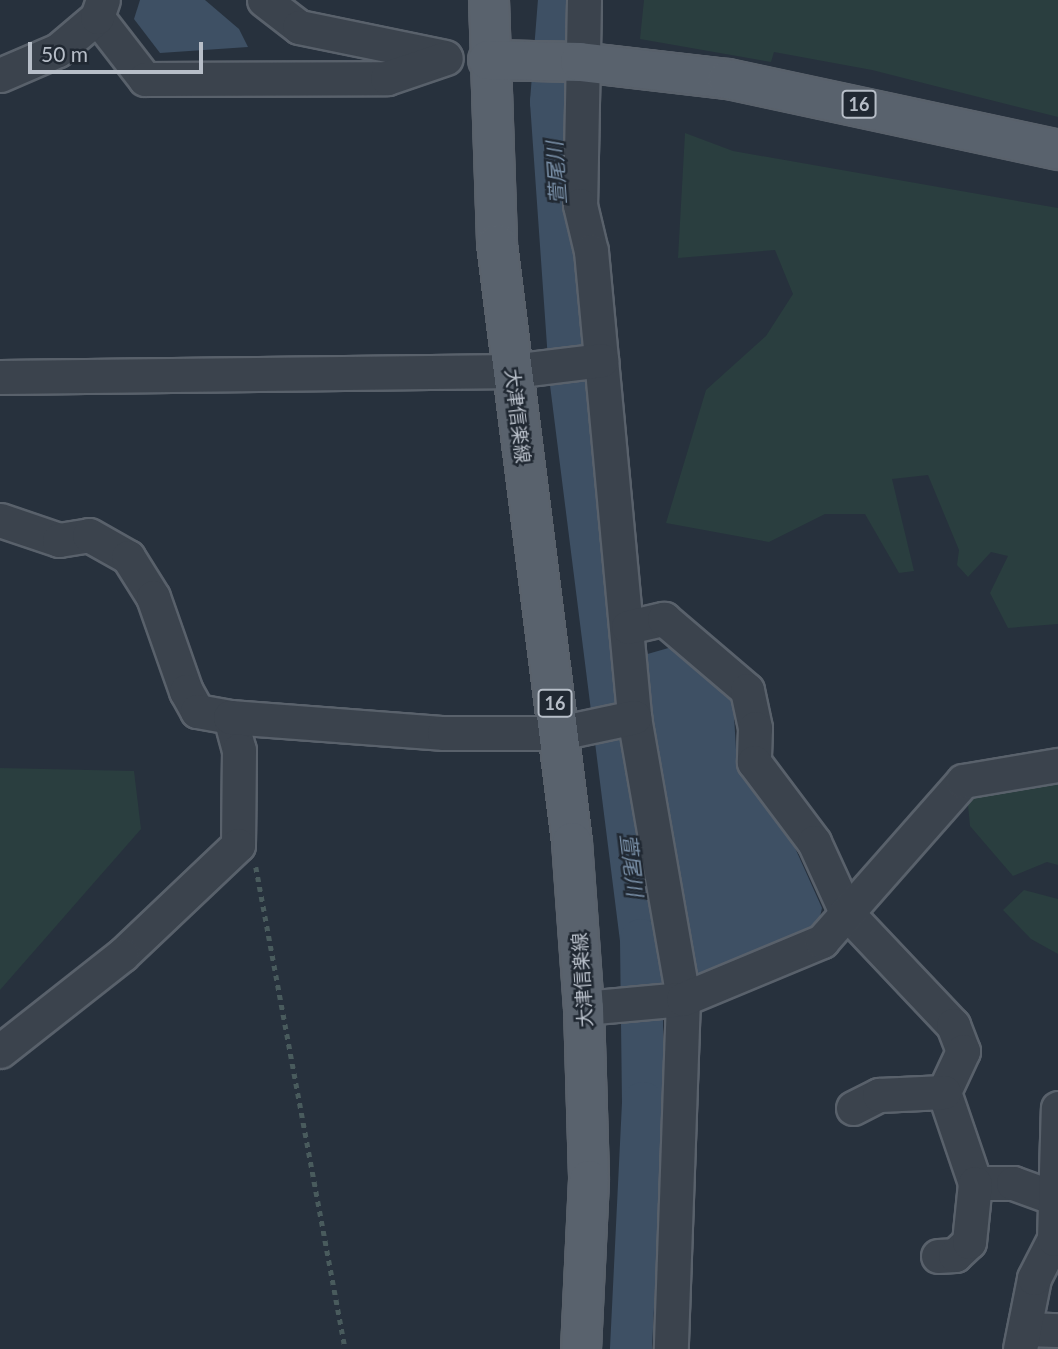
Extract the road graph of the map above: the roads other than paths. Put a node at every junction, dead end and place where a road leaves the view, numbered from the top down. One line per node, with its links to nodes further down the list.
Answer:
1 (264, 0): 5 (street)
2 (489, 0): 6 (main road, 大津信楽線)
3 (584, 0): 7 (street)
4 (100, 8): 5 (street); 8 (street)
5 (446, 58): 6 (street)
6 (488, 60): 7 (main road, 16); 11 (main road, 大津信楽線 / 16)
7 (578, 62): 9 (main road, 16); 10 (street)
8 (0, 75)
9 (1058, 150)
10 (594, 361): 11 (street); 14 (street)
11 (522, 370): 12 (street); 17 (main road, 大津信楽線 / 16)
12 (0, 377)
13 (0, 520): 15 (street)
14 (628, 627): 16 (street); 19 (street)
15 (230, 717): 17 (street); 22 (street)
16 (633, 717): 17 (street); 20 (street)
17 (560, 733): 21 (main road, 大津信楽線 / 16)
18 (1058, 765): 19 (street)
19 (846, 912): 20 (street); 23 (street)
20 (674, 1000): 21 (street); 31 (street)
21 (596, 1006): 30 (main road, 大津信楽線 / 16)
22 (0, 1051)
23 (944, 1092): 24 (street); 26 (street)
24 (853, 1108)
25 (1058, 1108): 27 (street)
26 (975, 1183): 27 (street); 28 (street)
27 (1057, 1199): 29 (street)
28 (938, 1256)
29 (1035, 1336)
30 (580, 1349)
31 (671, 1349)

